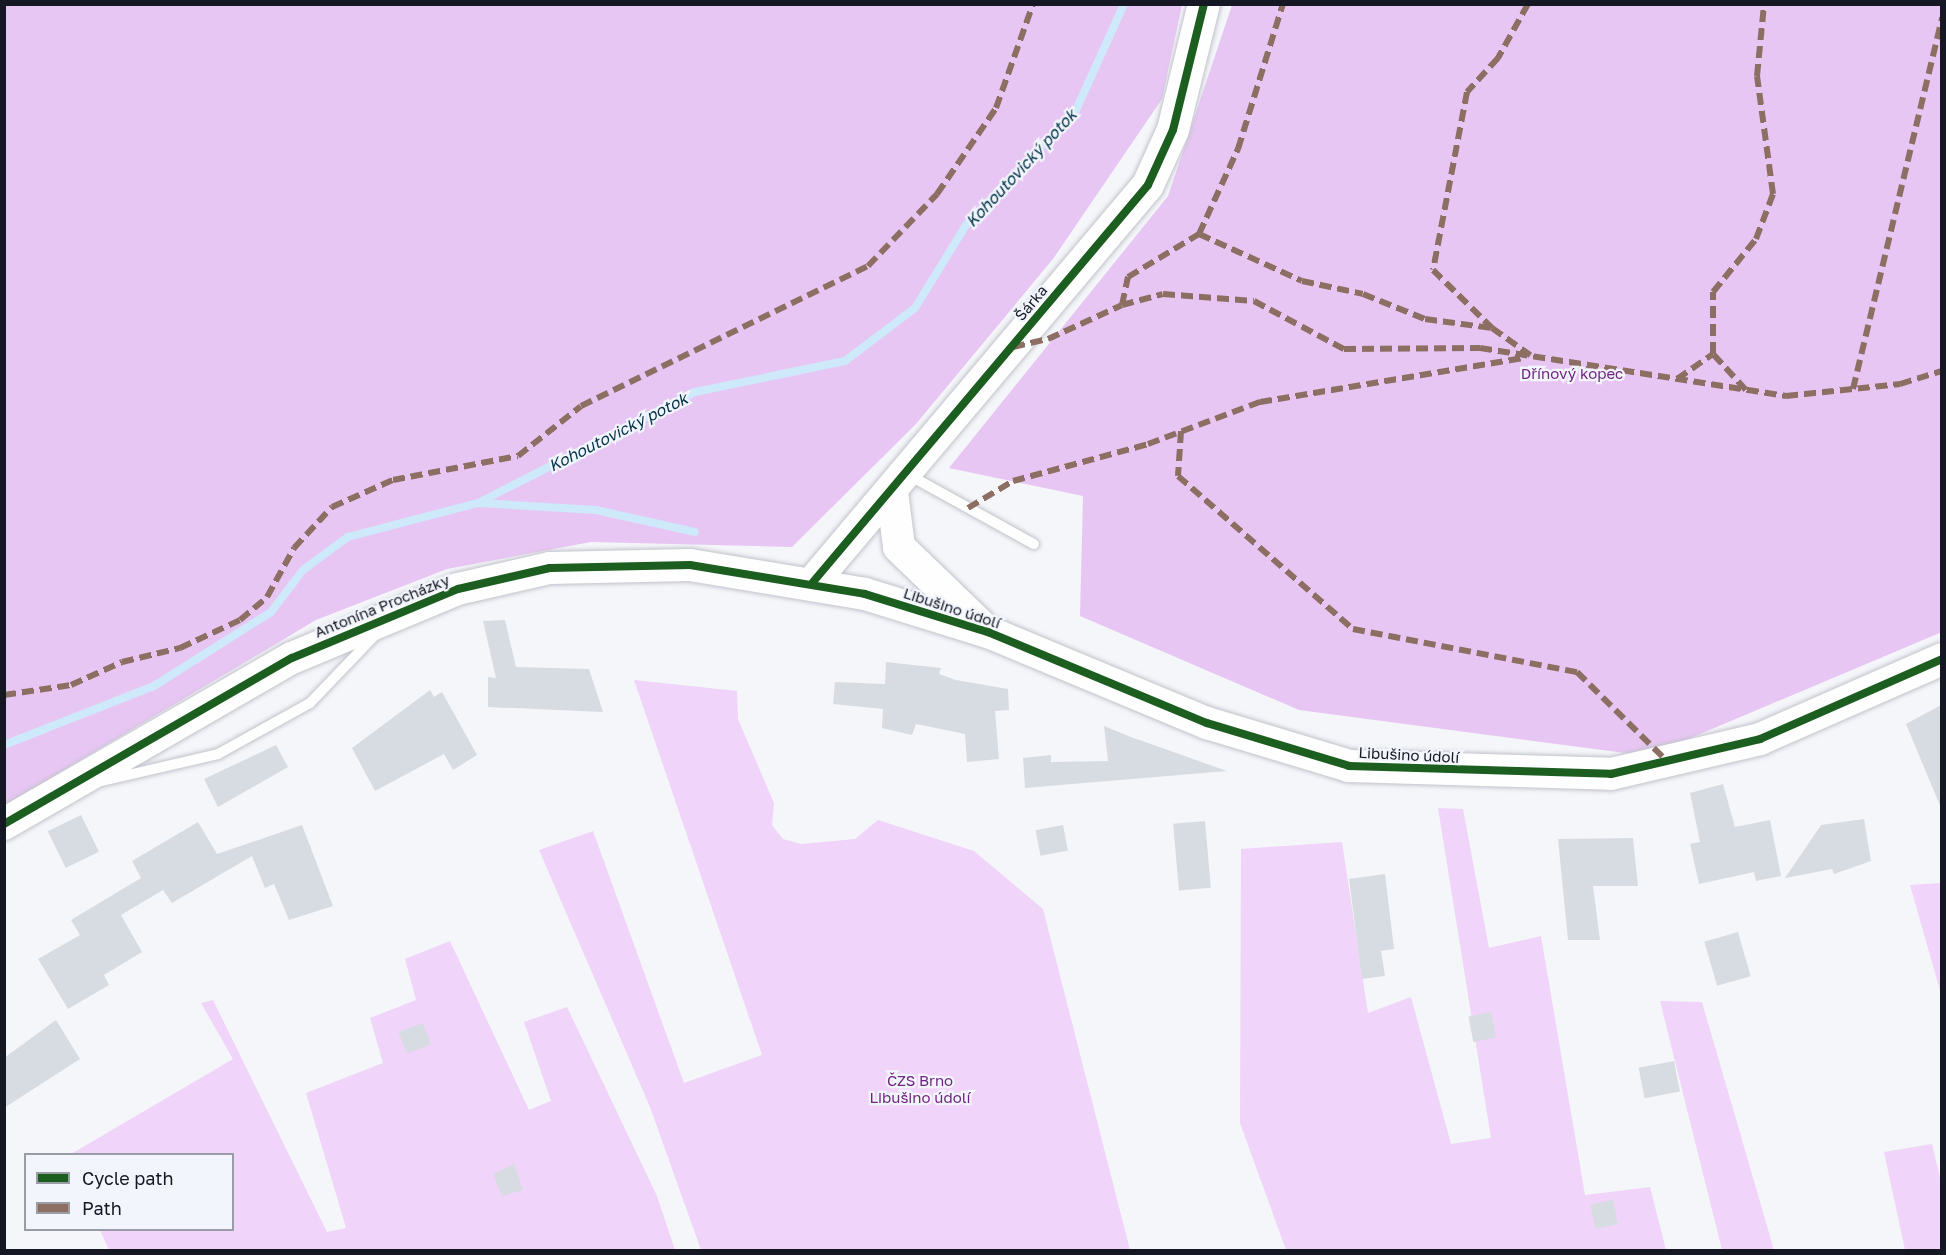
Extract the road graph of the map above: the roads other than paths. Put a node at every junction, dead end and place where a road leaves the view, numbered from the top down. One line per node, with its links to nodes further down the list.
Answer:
1 (1204, 4): 2 (street, Šárka)
2 (899, 483): 3 (lane); 4 (street, Šárka); 6 (street)
3 (1034, 544)
4 (813, 582): 5 (street, Antonína Procházky); 6 (street, Libušino údolí)
5 (392, 613): 8 (street, Antonína Procházky); 8 (lane)
6 (988, 632): 7 (street, Libušino údolí)
7 (1941, 659)
8 (65, 786): 9 (street, Antonína Procházky)
9 (4, 824)

